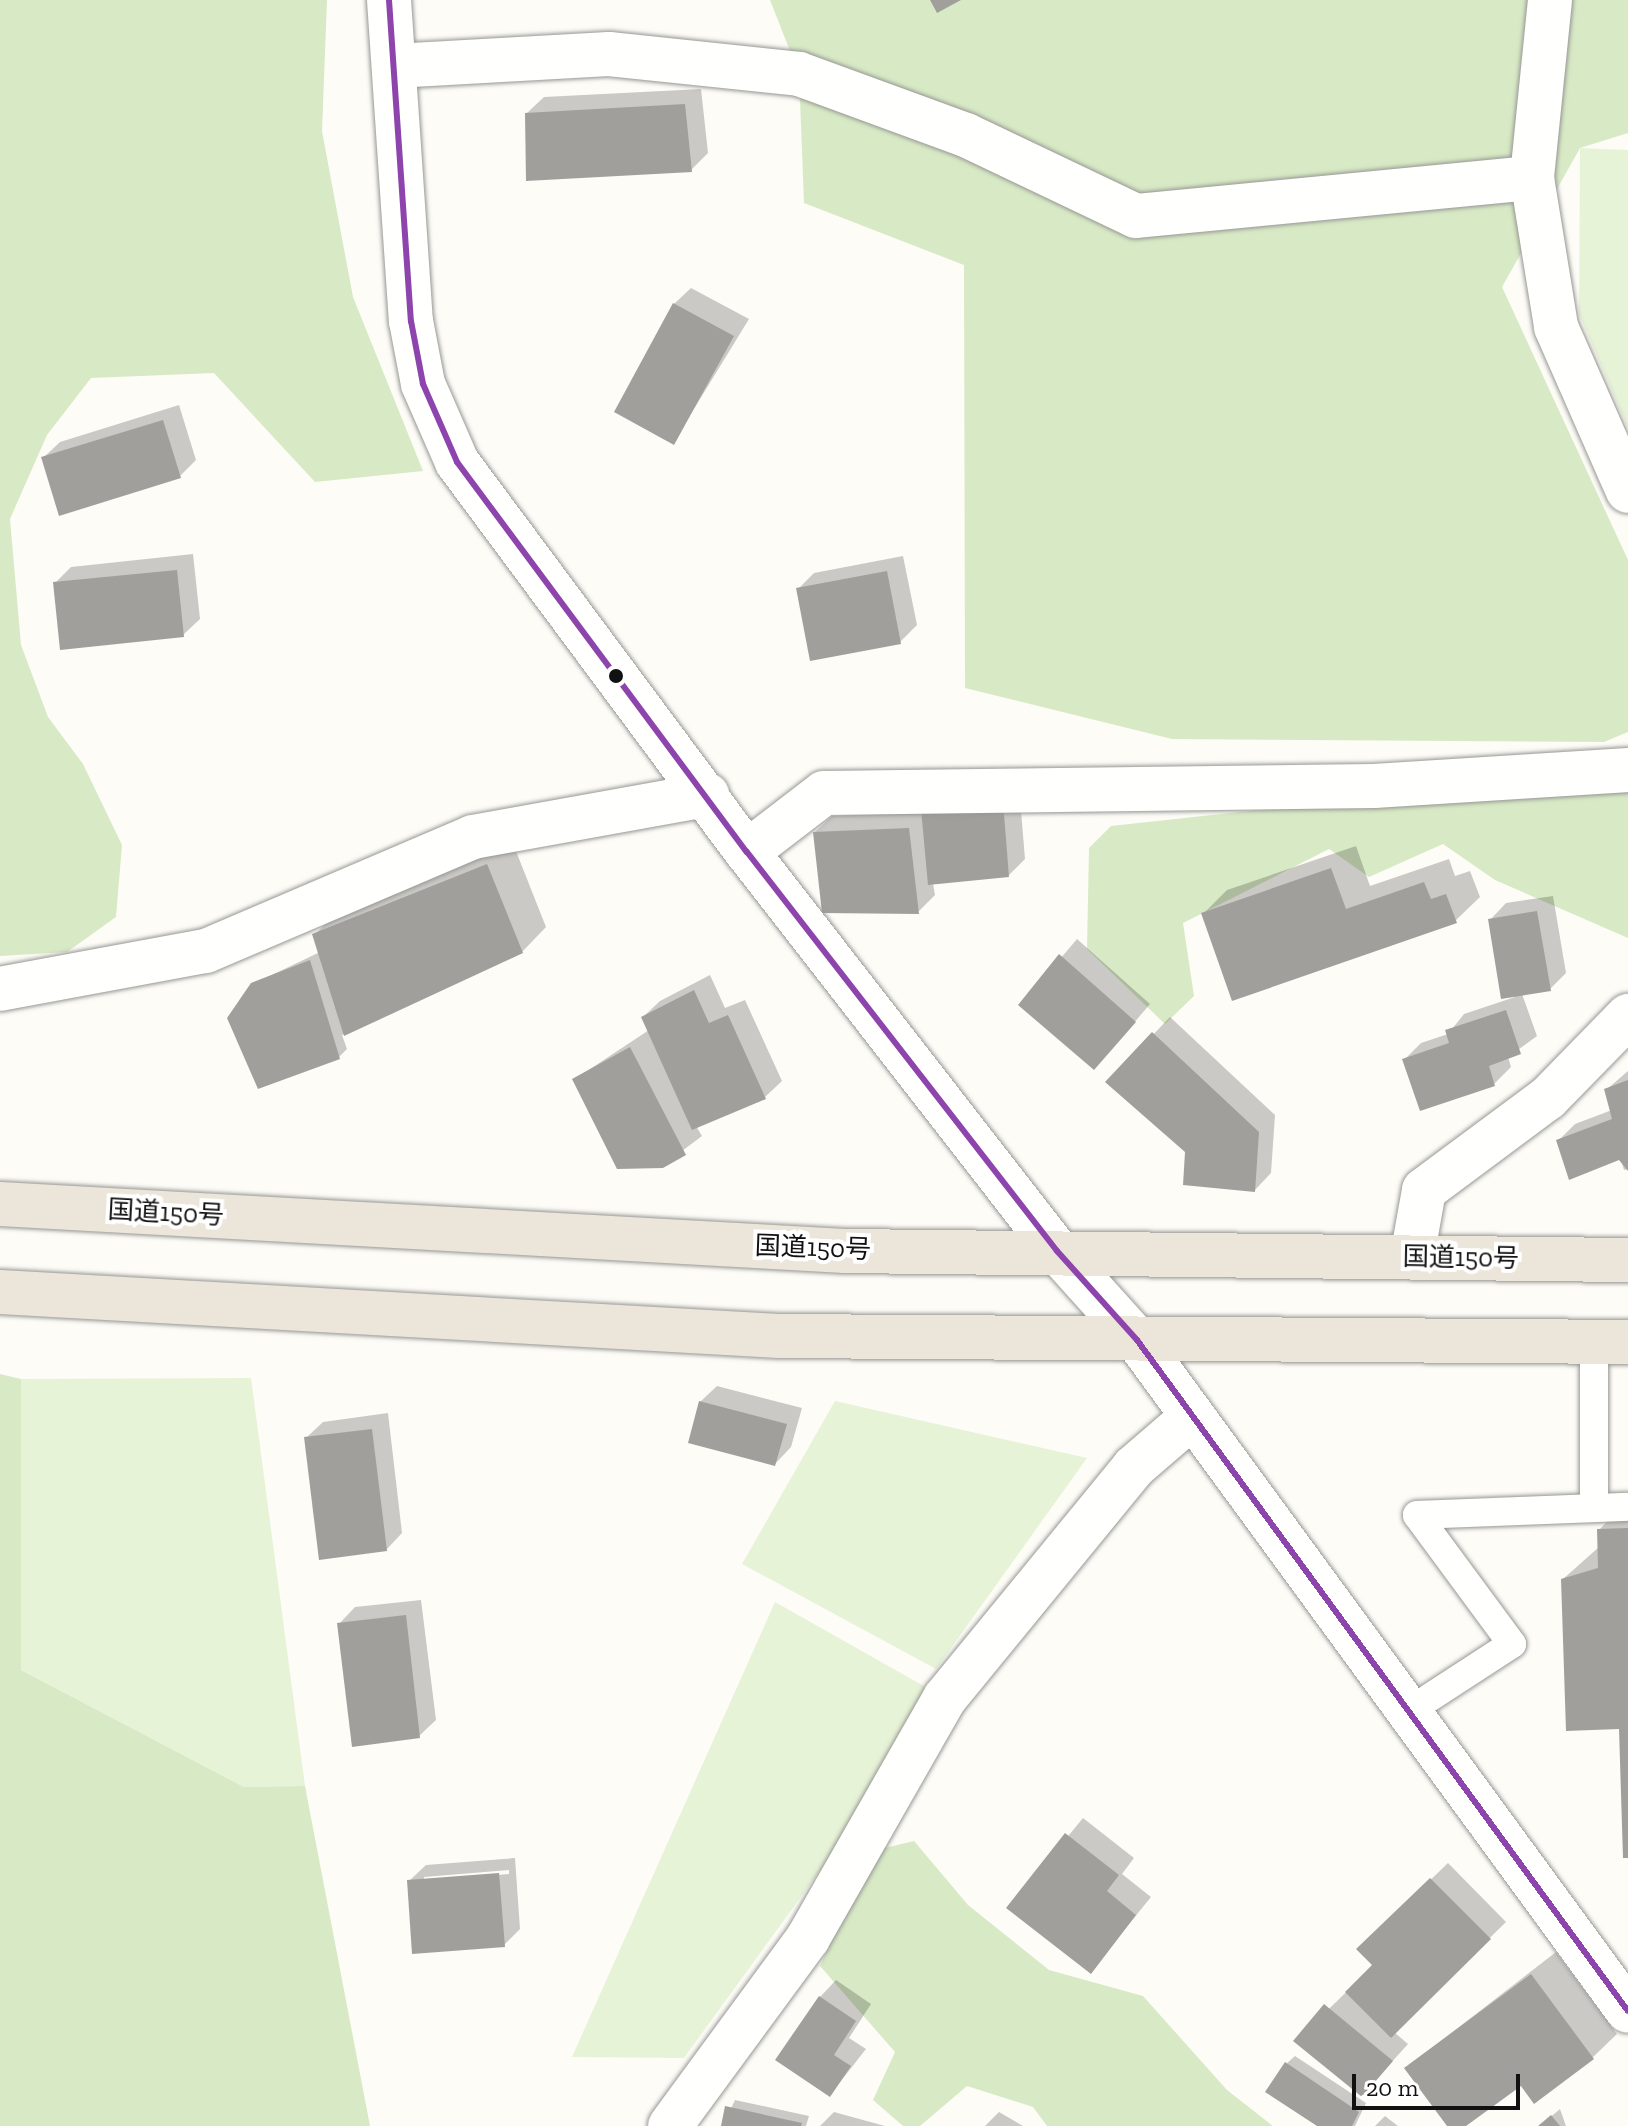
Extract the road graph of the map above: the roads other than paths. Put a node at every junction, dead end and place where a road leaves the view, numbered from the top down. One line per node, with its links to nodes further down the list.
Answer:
1 (389, 0): 3 (street)
2 (1550, 0): 4 (street)
3 (394, 66): 4 (street); 7 (street)
4 (1532, 178): 5 (street)
5 (1628, 491)
6 (1628, 770): 8 (street)
7 (707, 795): 8 (street); 9 (street)
8 (747, 852): 12 (street)
9 (0, 989)
10 (1628, 1016): 13 (street)
11 (0, 1204): 12 (highway, 国道150号)
12 (1057, 1251): 13 (highway, 国道150号); 16 (street)
13 (1412, 1257): 14 (highway, 国道150号)
14 (1628, 1260)
15 (0, 1292): 16 (highway)
16 (1137, 1340): 17 (highway); 18 (street)
17 (1611, 1342): 19 (lane)
18 (1192, 1417): 22 (street); 23 (street)
19 (1594, 1507): 20 (lane); 21 (lane)
20 (1628, 1507)
21 (1429, 1698)
22 (1628, 2011)
23 (670, 2126)

